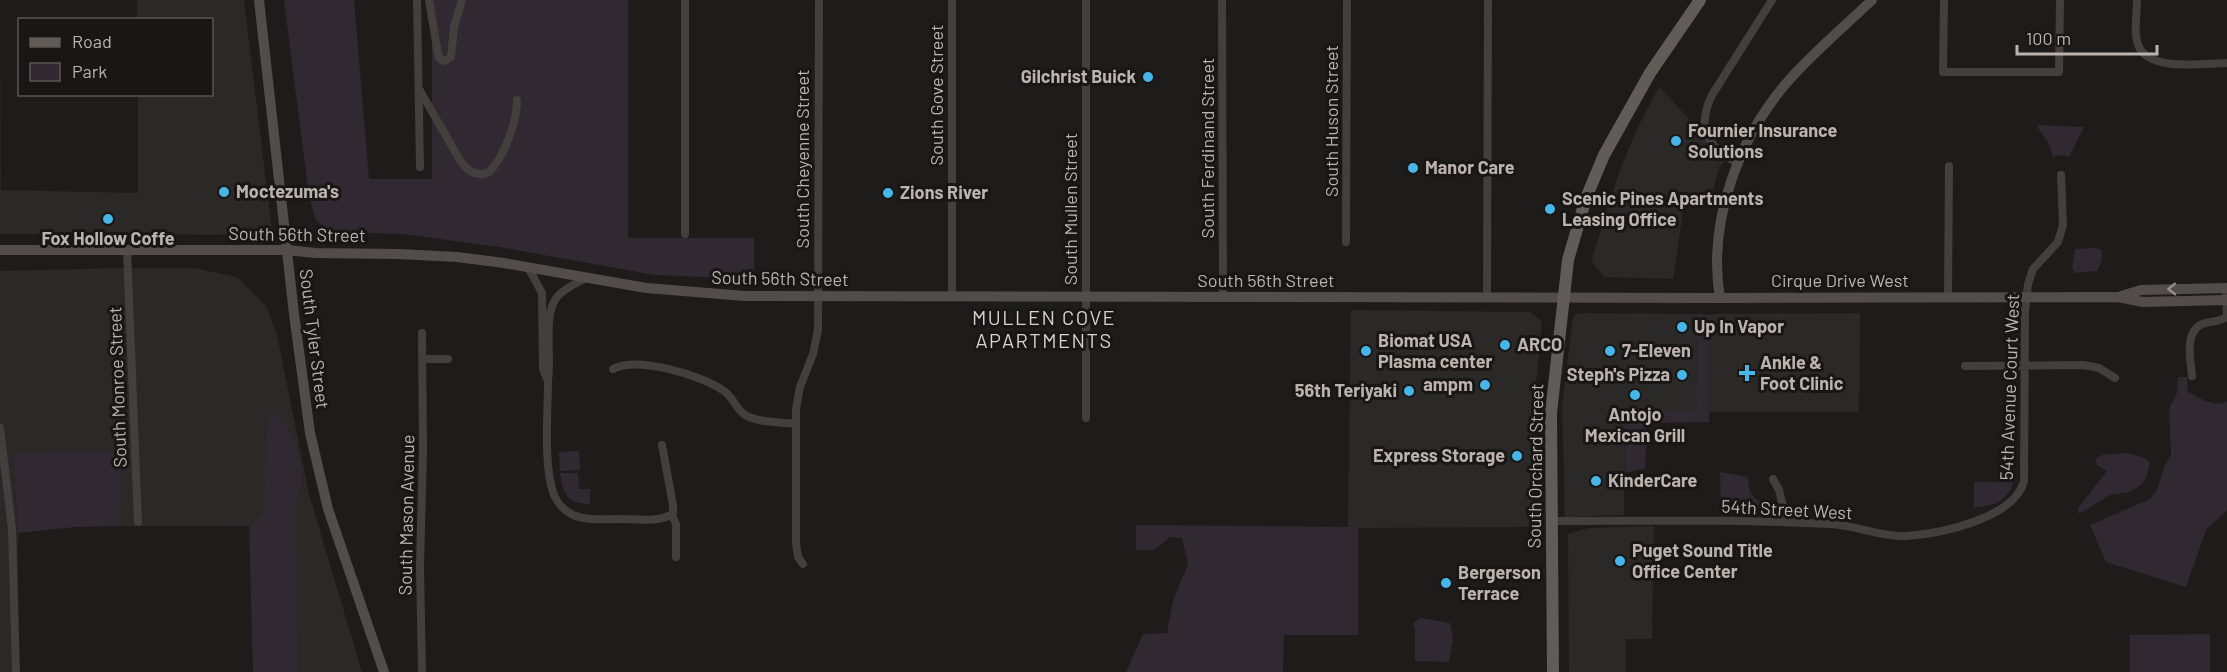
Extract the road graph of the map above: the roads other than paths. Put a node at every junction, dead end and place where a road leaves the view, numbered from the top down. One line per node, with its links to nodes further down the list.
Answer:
1 (259, 0): 28 (main road, South Tyler Street)
2 (417, 0): 19 (street)
3 (429, 0): 4 (street)
4 (462, 0)
5 (685, 0): 25 (street)
6 (819, 0): 34 (street, South Cheyenne Street)
7 (952, 0): 35 (street, South Gove Street)
8 (1086, 0): 36 (street, South Mullen Street)
9 (1222, 0): 37 (street, South Ferdinand Street)
10 (1347, 0): 26 (street, South Huson Street)
11 (1488, 0): 33 (street)
12 (1700, 0): 38 (main road, South Orchard Street)
13 (1772, 0): 21 (street)
14 (1872, 0): 21 (main road)
15 (1944, 0): 16 (street)
16 (2060, 0)
17 (2137, 0): 18 (street)
18 (2227, 63)
19 (419, 89): 20 (street); 23 (street)
20 (518, 100)
21 (1738, 163): 39 (main road)
22 (1949, 166): 40 (street)
23 (420, 167)
24 (2061, 175): 41 (street, 54th Avenue Court West)
25 (685, 234)
26 (1347, 242)
27 (0, 250): 29 (main road, South 56th Street)
28 (287, 250): 29 (main road, South 56th Street); 30 (main road, South 56th Street); 64 (main road, South Tyler Street)
29 (127, 251): 59 (street, South Monroe Street)
30 (528, 267): 31 (main road, South 56th Street); 50 (street)
31 (586, 278): 34 (main road, South 56th Street); 50 (street)
32 (2226, 294): 41 (main road, Cirque Drive West); 48 (street)
33 (1486, 296): 37 (main road, South 56th Street); 38 (main road, South 56th Street)
34 (818, 297): 35 (main road, South 56th Street); 52 (street, South Cheyenne Street)
35 (952, 297): 36 (main road, South 56th Street)
36 (1086, 297): 37 (main road, South 56th Street); 51 (street, South Mullen Street)
37 (1223, 297)
38 (1562, 297): 39 (main road, Cirque Drive West); 58 (main road, South Orchard Street)
39 (1720, 298): 40 (main road, Cirque Drive West)
40 (1948, 298): 41 (main road, Cirque Drive West)
41 (2026, 298): 45 (street, 54th Avenue Court West)
42 (422, 333): 43 (street, South Mason Avenue)
43 (422, 359): 44 (street); 65 (street, South Mason Avenue)
44 (448, 359)
45 (2025, 364): 46 (street); 49 (street); 56 (street, 54th Avenue Court West)
46 (1965, 366)
47 (613, 369): 52 (street)
48 (2192, 376)
49 (2115, 378)
50 (548, 380): 57 (street)
51 (1086, 418)
52 (796, 424): 62 (street, South Cheyenne Street)
53 (0, 428): 63 (street)
54 (662, 445): 57 (street)
55 (1773, 479): 60 (street)
56 (2012, 501): 60 (street, 54th Street West)
57 (672, 515): 61 (street)
58 (1552, 521): 60 (street, 54th Street West); 66 (main road, South Orchard Street)
59 (138, 522)
60 (1787, 522)
61 (676, 557)
62 (803, 564)
63 (16, 672)
64 (384, 672)
65 (422, 672)
66 (1553, 672)

